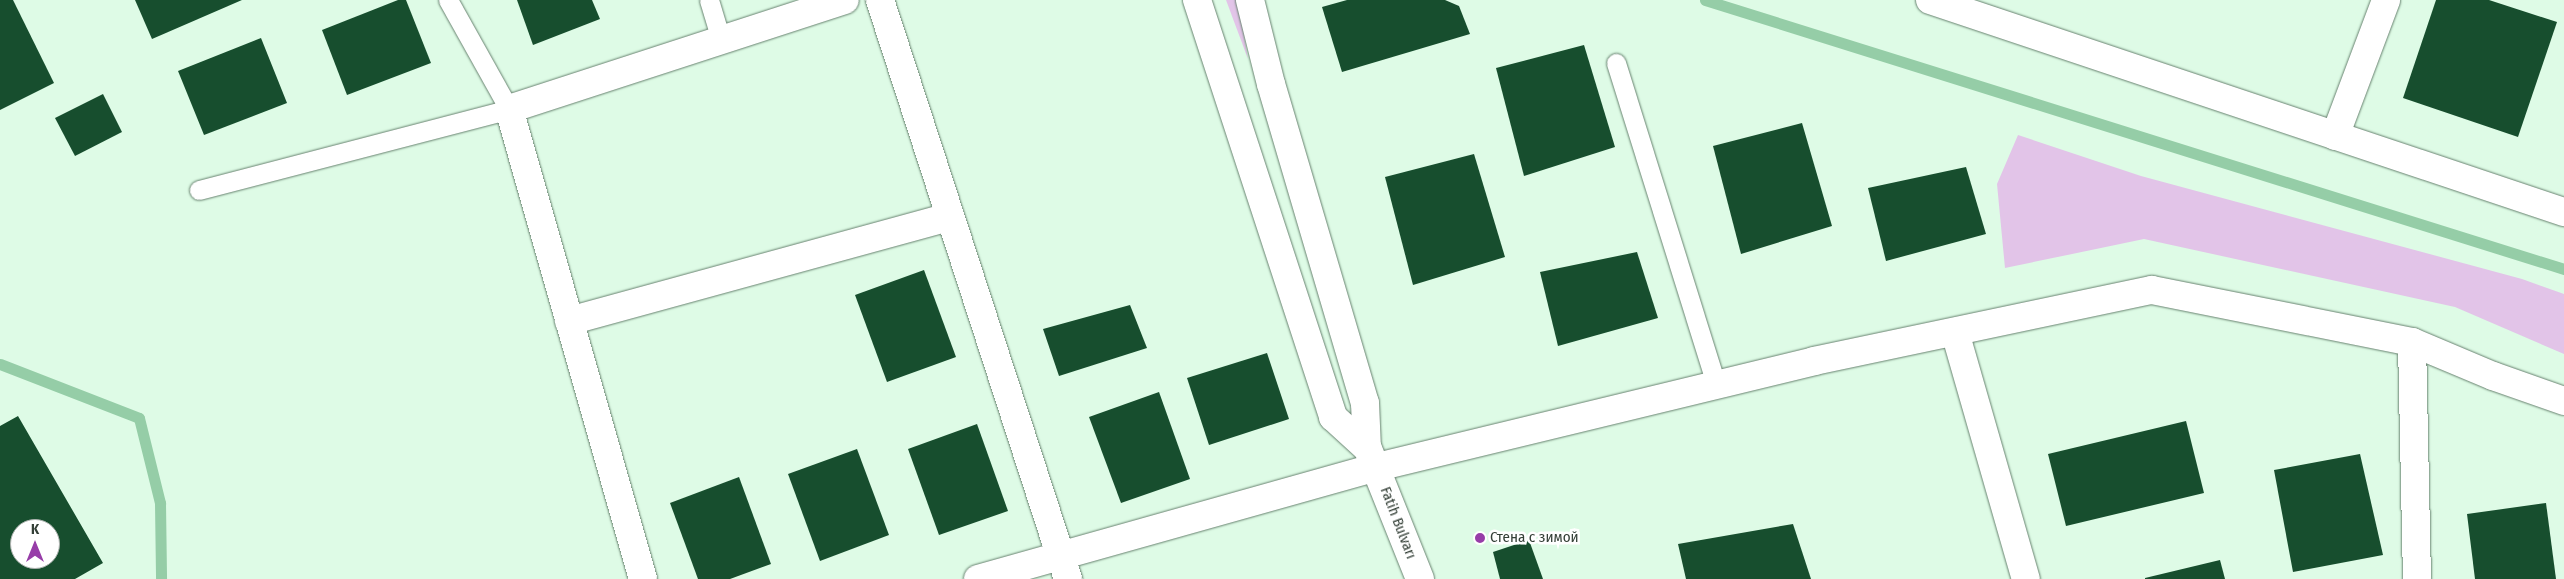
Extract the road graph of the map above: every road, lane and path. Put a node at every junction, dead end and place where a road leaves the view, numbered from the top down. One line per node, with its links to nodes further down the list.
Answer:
1 (448, 0): 11 (lane)
2 (709, 0): 9 (lane)
3 (845, 0): 9 (street)
4 (880, 0): 15 (street)
5 (1197, 0): 21 (street)
6 (1250, 0): 21 (street)
7 (1930, 0): 12 (street)
8 (2386, 0): 12 (street)
9 (721, 40): 11 (street)
10 (1616, 63): 19 (lane)
11 (509, 109): 13 (lane); 16 (street)
12 (2335, 136): 14 (street)
13 (199, 190)
14 (2564, 212)
15 (950, 217): 16 (street); 22 (street)
16 (569, 321): 23 (street)
17 (1955, 332): 18 (street); 19 (street); 26 (street)
18 (2412, 342): 20 (street); 27 (street)
19 (1716, 385): 21 (street)
20 (2564, 401)
21 (1372, 457): 22 (street); 25 (street, Fatih Bulvarı)
22 (1064, 568): 24 (street)
23 (643, 579)
24 (978, 579)
25 (1420, 579)
26 (2026, 579)
27 (2417, 579)

